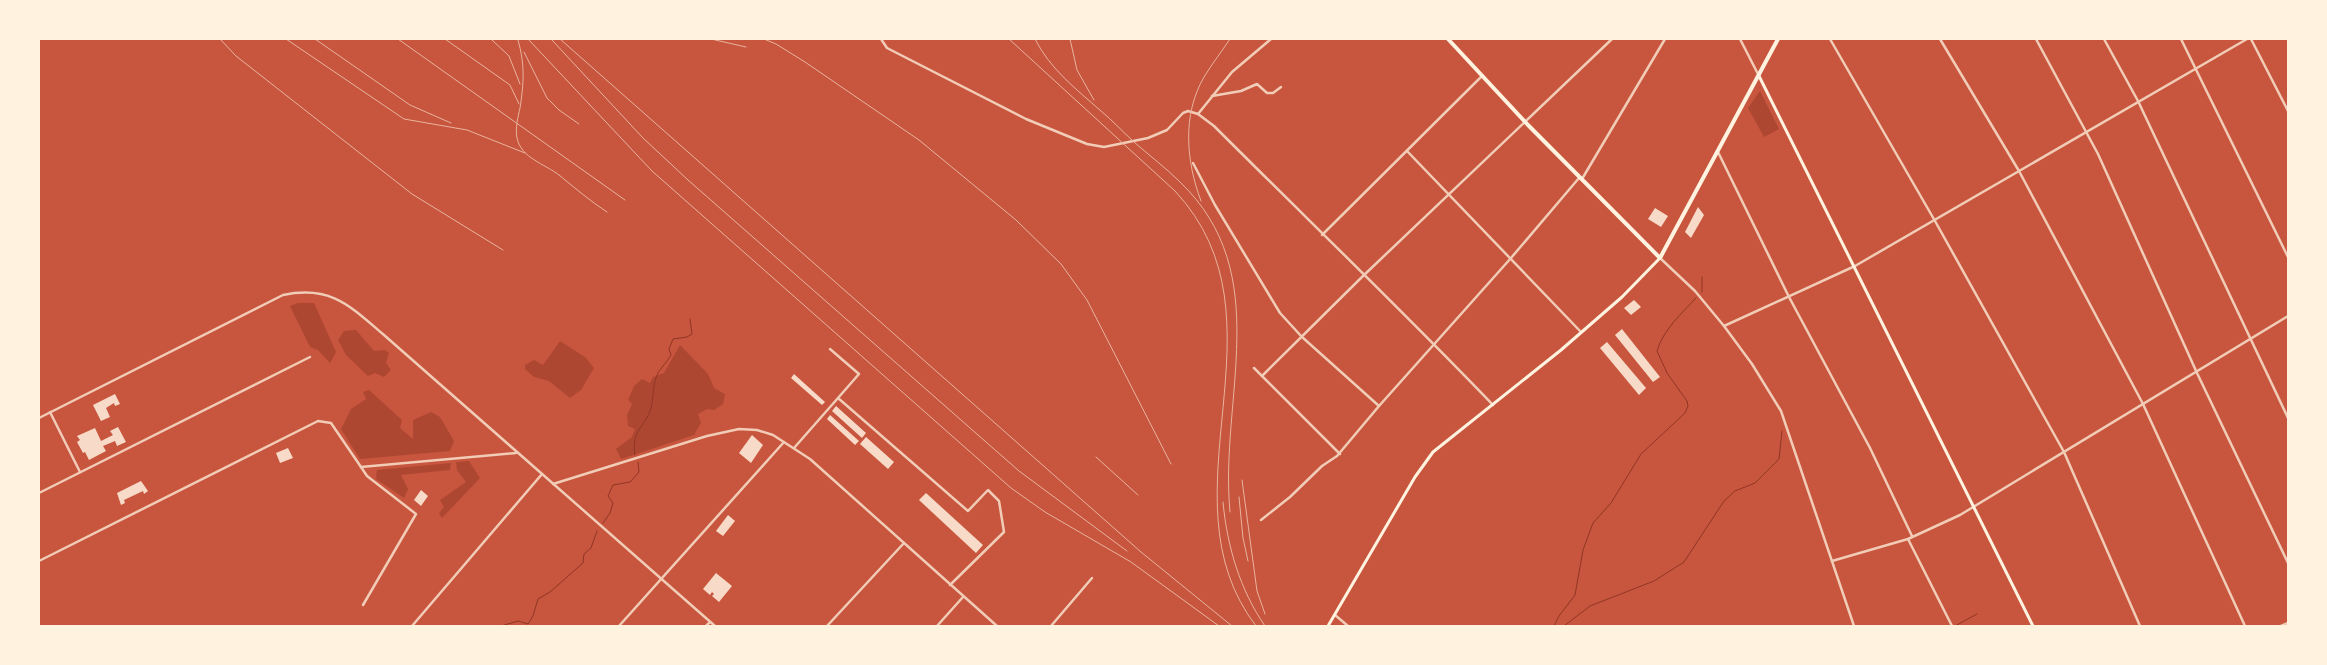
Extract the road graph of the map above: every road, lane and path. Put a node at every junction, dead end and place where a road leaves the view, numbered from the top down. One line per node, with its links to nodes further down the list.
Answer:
1 (881, 39): 22 (street)
2 (1271, 39): 19 (street)
3 (1448, 39): 16 (main road)
4 (1612, 39): 23 (street)
5 (1665, 39): 29 (street)
6 (1740, 39): 17 (street)
7 (1778, 39): 17 (main road)
8 (1830, 39): 31 (street)
9 (1940, 39): 28 (street)
10 (2036, 39): 24 (street)
11 (2104, 39): 20 (street)
12 (2181, 39): 15 (street)
13 (2246, 39): 15 (street)
14 (2251, 39): 21 (street)
15 (2194, 68): 20 (street); 33 (street)
16 (1482, 76): 23 (main road); 25 (street)
17 (1759, 76): 26 (main road); 36 (main road)
18 (1282, 87): 19 (street)
19 (1211, 97): 22 (street)
20 (2138, 101): 24 (street); 43 (street)
21 (2288, 112)
22 (1198, 114): 32 (street)
23 (1524, 122): 29 (main road); 30 (street)
24 (2085, 131): 28 (street); 48 (street)
25 (1407, 151): 30 (street); 32 (street)
26 (1718, 152): 35 (main road); 38 (street)
27 (1193, 163): 42 (street)
28 (2019, 171): 31 (street); 51 (street)
29 (1580, 179): 34 (street); 35 (main road)
30 (1449, 194): 34 (street); 37 (street)
31 (1935, 221): 36 (street); 59 (street)
32 (1322, 235): 37 (street)
33 (2288, 257)
34 (1511, 258): 41 (street); 44 (street)
35 (1660, 258): 40 (street); 41 (main road)
36 (1855, 266): 38 (street); 67 (main road)
37 (1363, 276): 42 (street); 44 (street)
38 (1789, 297): 40 (street); 69 (street)
39 (2288, 316): 43 (street)
40 (1724, 326): 73 (street)
41 (1581, 332): 52 (main road)
42 (1302, 337): 49 (street); 53 (street)
43 (2250, 339): 48 (street); 56 (street)
44 (1434, 344): 52 (street); 53 (street)
45 (830, 349): 50 (street)
46 (310, 356): 63 (street)
47 (1254, 368): 49 (street)
48 (2197, 373): 51 (street); 74 (street)
49 (1262, 376): 61 (street)
50 (838, 398): 58 (street); 77 (street)
51 (2143, 404): 59 (street); 97 (street)
52 (1493, 405): 80 (main road)
53 (1379, 406): 61 (street)
54 (50, 412): 55 (street); 60 (street); 63 (street)
55 (39, 418)
56 (2288, 418)
57 (784, 442): 58 (street); 65 (street); 76 (street)
58 (794, 448): 71 (street)
59 (2064, 452): 67 (street); 96 (street)
60 (516, 453): 62 (street); 64 (street)
61 (1340, 454): 68 (street)
62 (361, 467): 72 (street); 79 (street)
63 (80, 472): 66 (street)
64 (542, 474): 65 (street); 83 (street)
65 (552, 484): 76 (street)
66 (39, 493)
67 (1974, 507): 69 (street); 95 (main road)
68 (1260, 520)
69 (1912, 536): 70 (street)
70 (1908, 539): 73 (street); 94 (street)
71 (904, 543): 77 (street); 87 (street)
72 (39, 561)
73 (1832, 561): 93 (street)
74 (2288, 563)
75 (1092, 578): 90 (street)
76 (662, 580): 81 (street); 84 (street)
77 (950, 586): 78 (street)
78 (963, 597): 88 (street); 89 (street)
79 (363, 605)
80 (1335, 615): 91 (main road); 92 (street)
81 (710, 622): 85 (street); 86 (street)
82 (2288, 622): 98 (street)
83 (412, 626)
84 (619, 626)
85 (706, 626)
86 (715, 626)
87 (827, 626)
88 (937, 626)
89 (997, 626)
90 (1051, 626)
91 (1328, 626)
92 (1348, 626)
93 (1854, 626)
94 (1952, 626)
95 (2033, 626)
96 (2140, 626)
97 (2245, 626)
98 (2281, 626)

